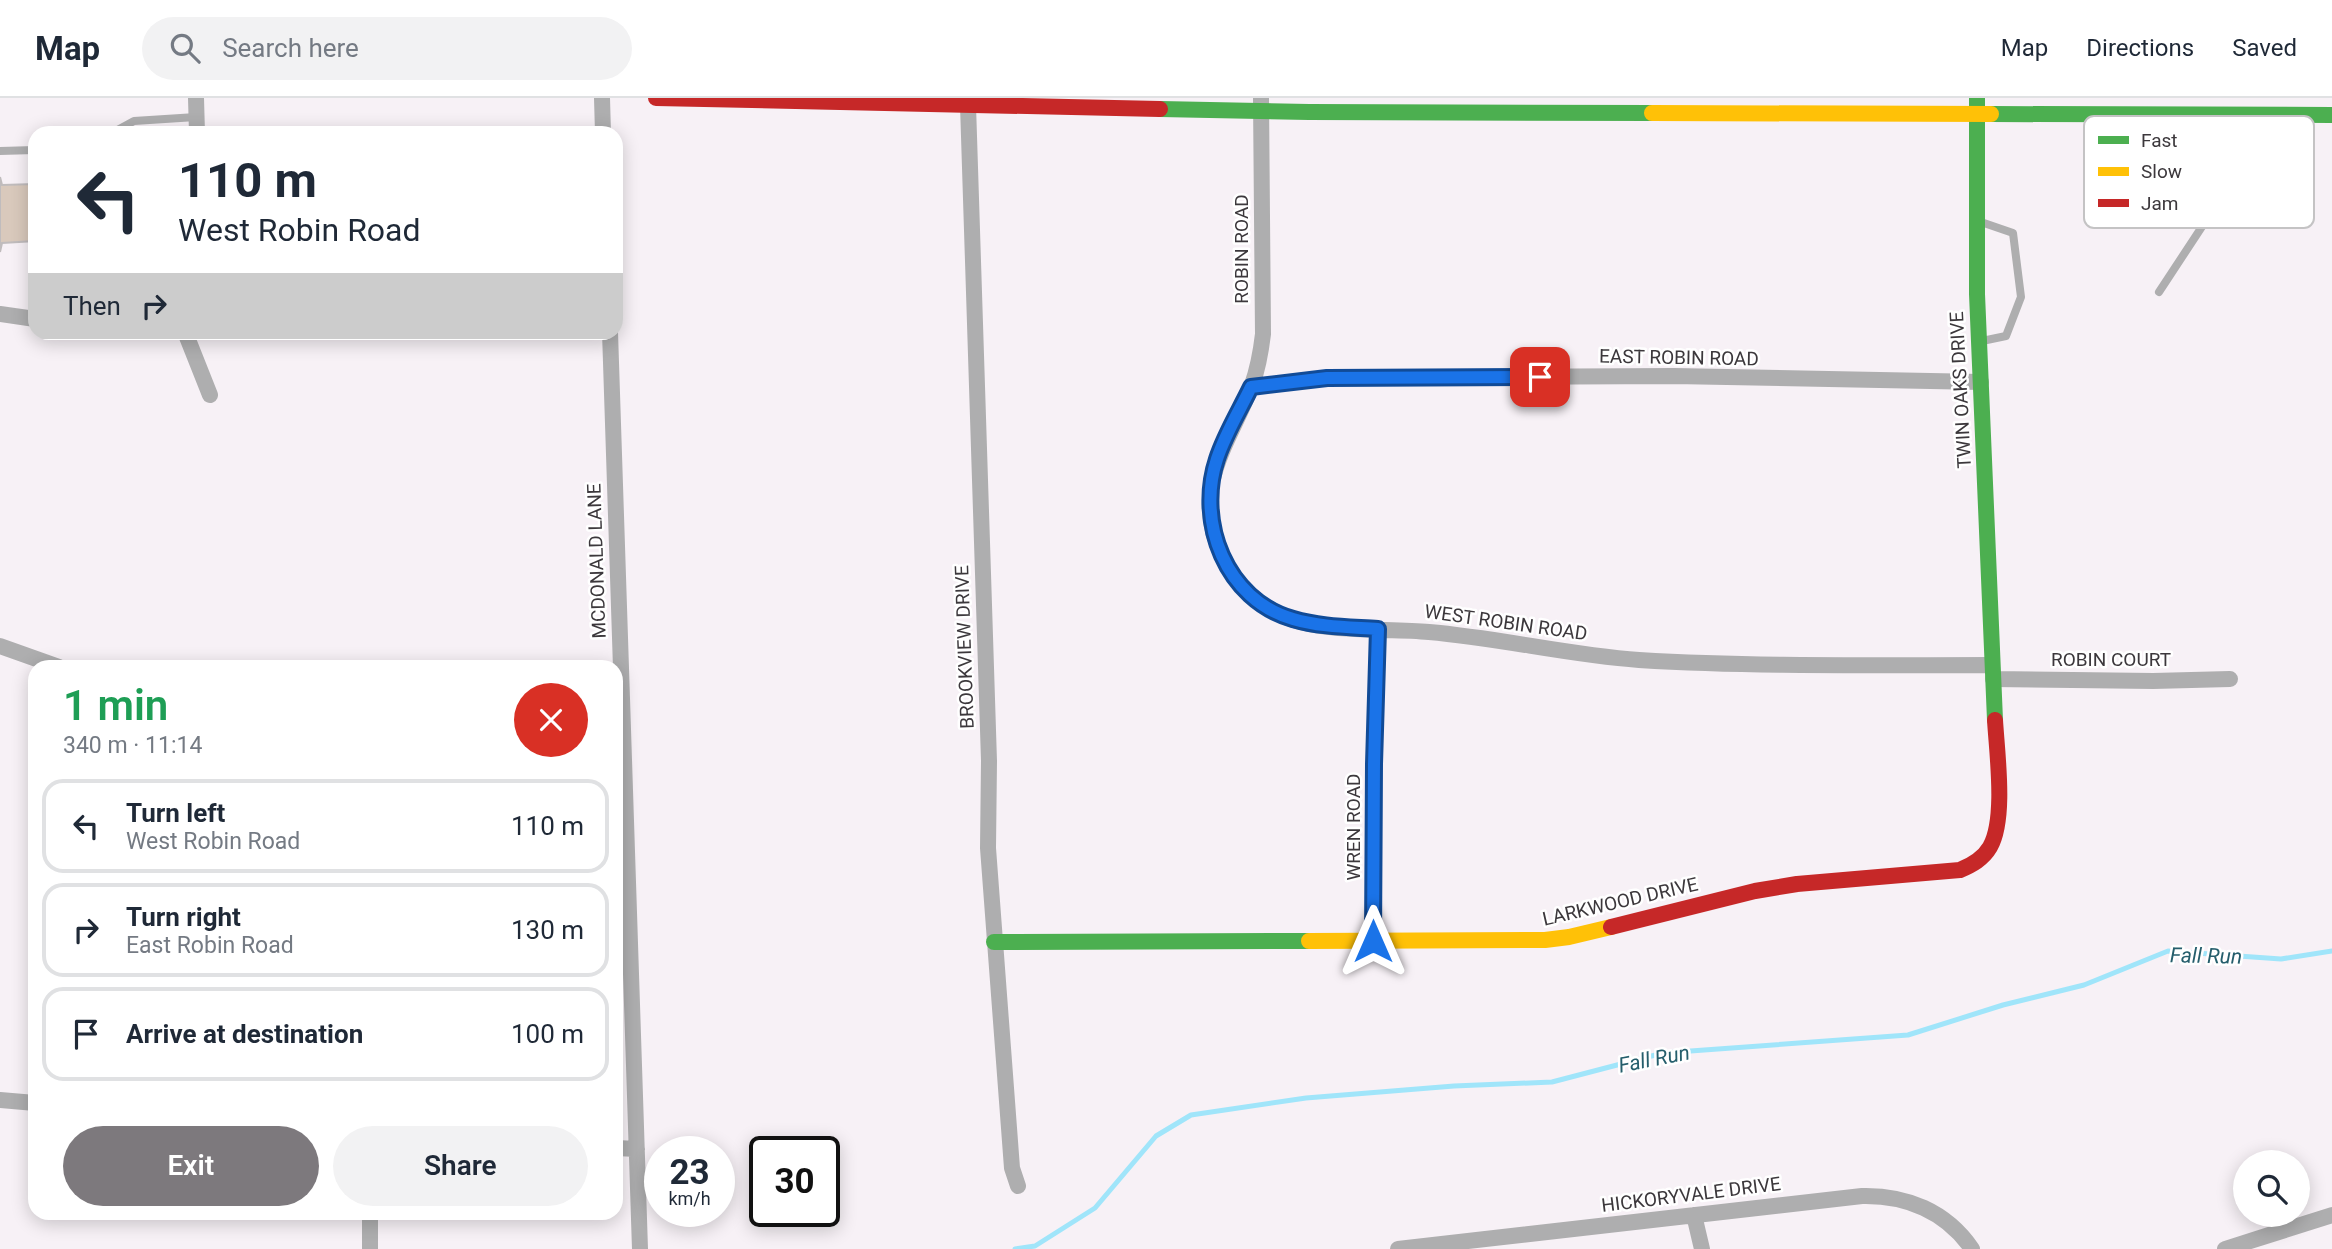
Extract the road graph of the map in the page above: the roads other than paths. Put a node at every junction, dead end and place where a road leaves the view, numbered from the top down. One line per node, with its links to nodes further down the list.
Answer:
1 (196, 98): 12 (street)
2 (602, 98): 14 (street)
3 (656, 98): 7 (street)
4 (1028, 102): 5 (street); 7 (street)
5 (1262, 104): 6 (street); 26 (street, ROBIN ROAD)
6 (1470, 104): 8 (street)
7 (968, 105): 36 (street, BROOKVIEW DRIVE)
8 (1692, 106): 9 (street)
9 (1977, 106): 10 (street); 17 (street, TWIN OAKS DRIVE)
10 (2253, 115): 11 (street)
11 (2332, 116)
12 (196, 125): 13 (lane)
13 (125, 126)
14 (603, 126)
15 (28, 150): 16 (lane)
16 (0, 151)
17 (1977, 221): 24 (street, TWIN OAKS DRIVE); 24 (lane)
18 (2201, 228): 19 (lane)
19 (2159, 292)
20 (0, 314): 21 (street)
21 (28, 318)
22 (188, 340): 27 (street)
23 (610, 340): 31 (street, MCDONALD LANE)
24 (1979, 342): 25 (street, TWIN OAKS DRIVE)
25 (1981, 382): 26 (street, EAST ROBIN ROAD); 32 (street, TWIN OAKS DRIVE)
26 (1251, 387): 28 (street, WEST ROBIN ROAD)
27 (210, 395)
28 (1378, 629): 32 (street, WEST ROBIN ROAD); 35 (street, WREN ROAD)
29 (0, 646): 30 (street)
30 (39, 660)
31 (618, 660)
32 (1992, 672): 33 (street, ROBIN COURT); 35 (street, LARKWOOD DRIVE)
33 (2230, 679)
34 (623, 875): 40 (street, MCDONALD LANE)
35 (1373, 941): 36 (street, LARKWOOD DRIVE)
36 (994, 942): 41 (street, BROOKVIEW DRIVE)
37 (0, 1100): 38 (street)
38 (28, 1102)
39 (623, 1148): 40 (street)
40 (637, 1149): 47 (street, MCDONALD LANE)
41 (1018, 1186)
42 (1694, 1215): 45 (street, HICKORYVALE DRIVE); 49 (street); 50 (street, HICKORYVALE DRIVE)
43 (2332, 1216): 51 (street)
44 (370, 1220): 46 (street)
45 (1437, 1247): 48 (street, HICKORYVALE DRIVE)
46 (370, 1249)
47 (640, 1249)
48 (1398, 1249)
49 (1702, 1249)
50 (1972, 1249)
51 (2225, 1249)

